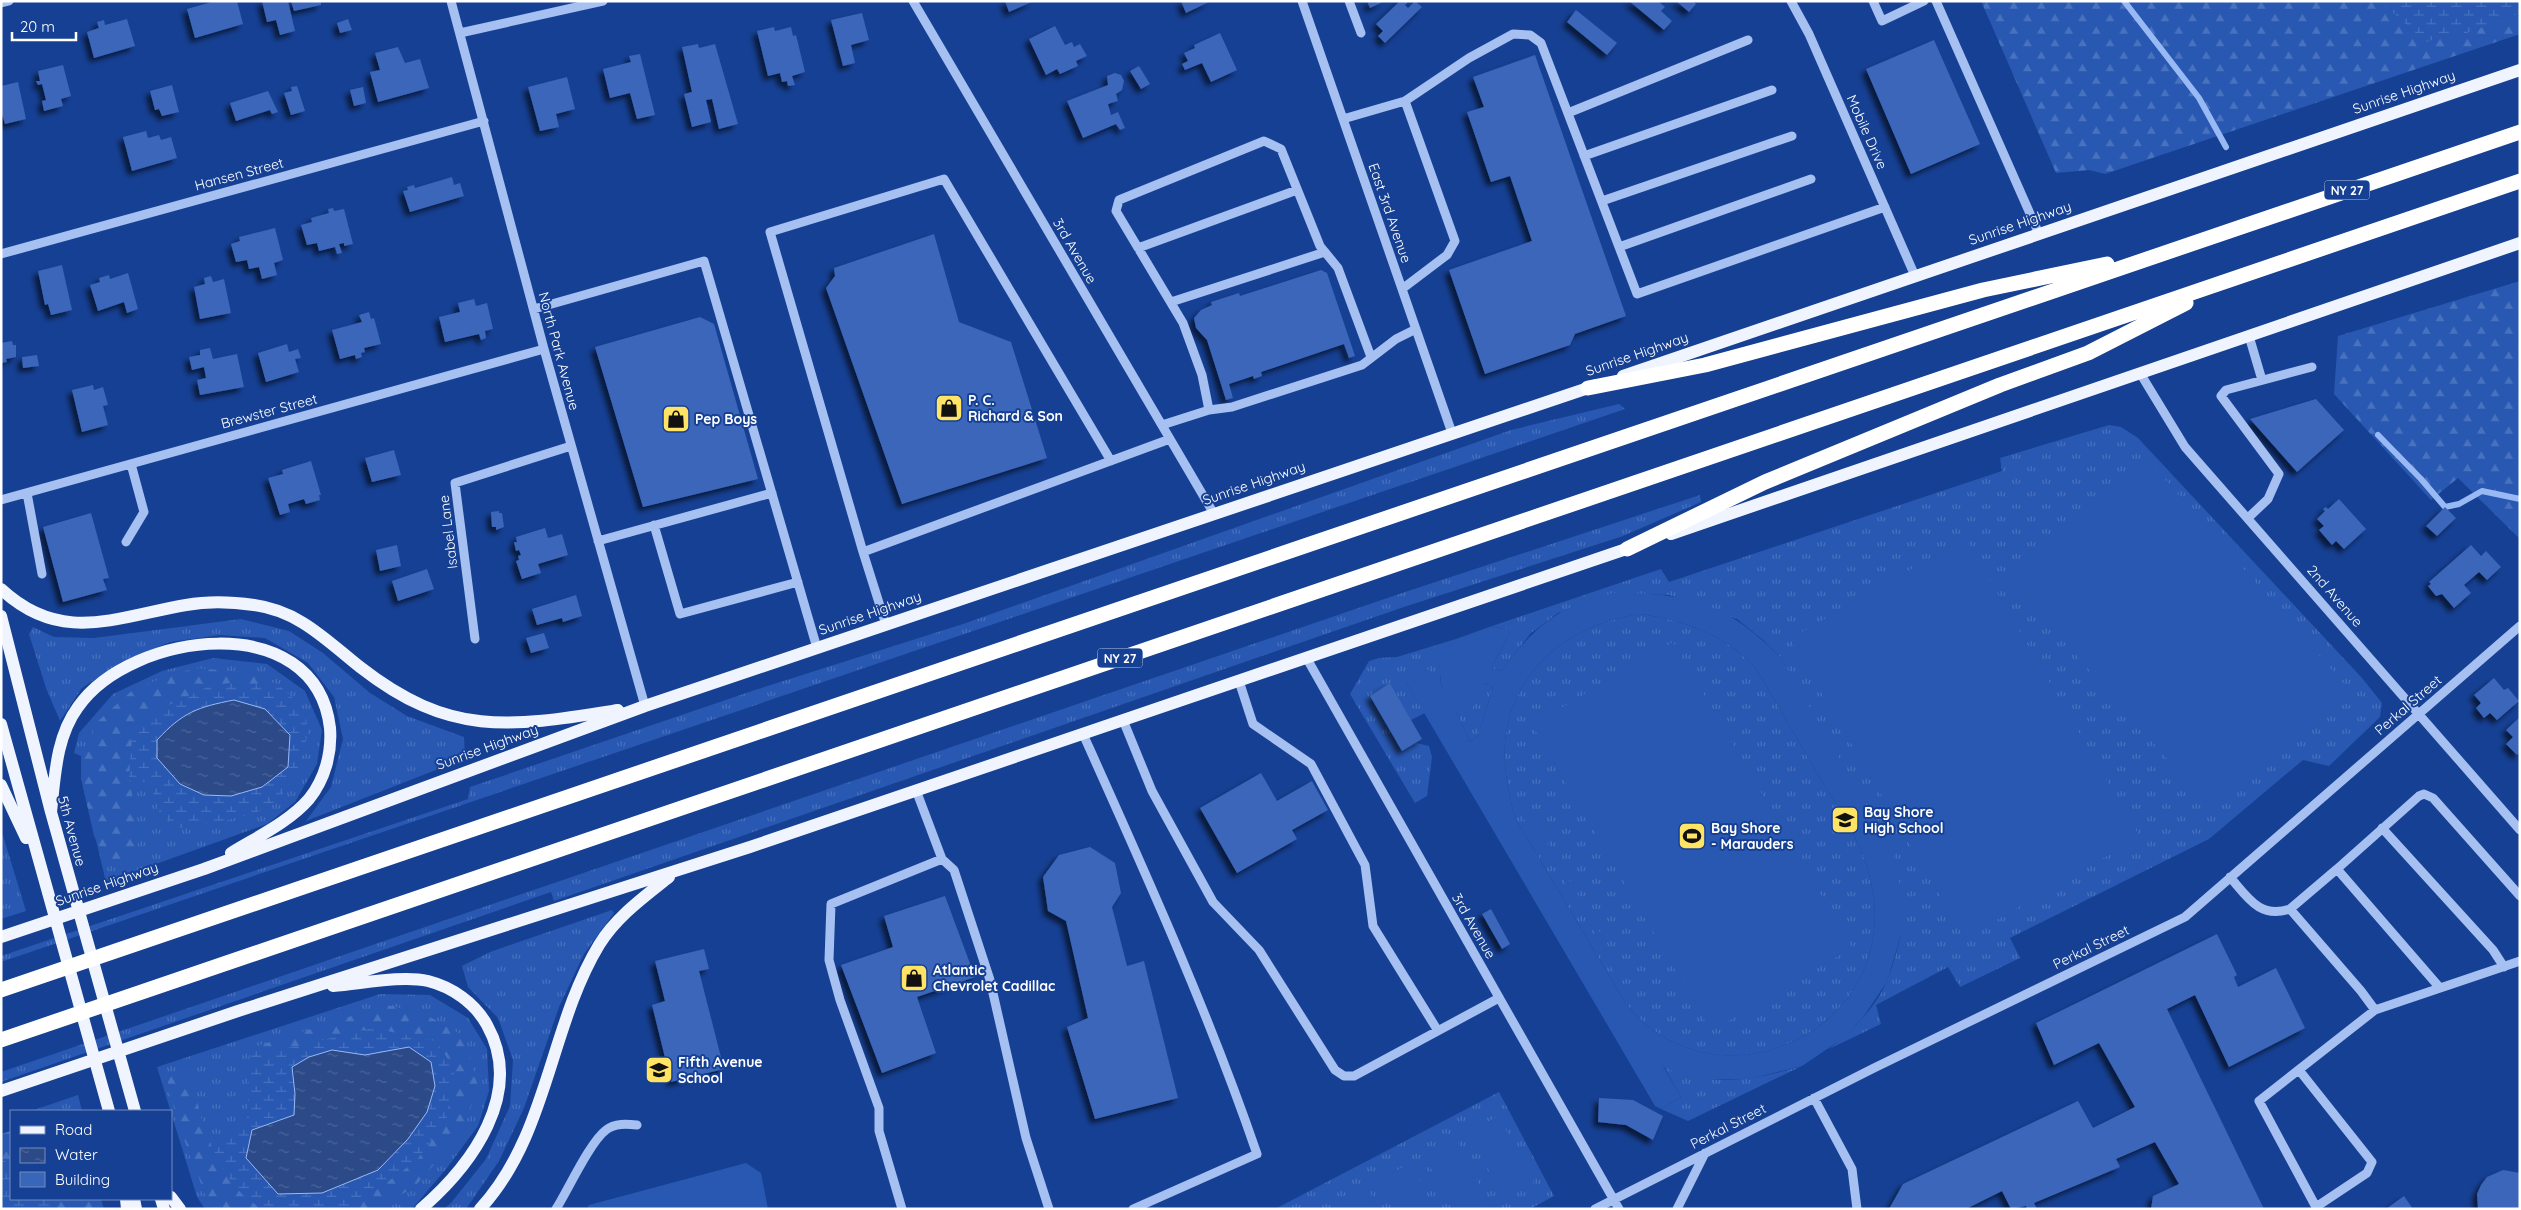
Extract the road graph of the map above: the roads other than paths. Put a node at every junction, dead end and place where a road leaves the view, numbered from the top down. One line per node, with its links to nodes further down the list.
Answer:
1 (9, 1): 11 (street)
2 (451, 1): 12 (street, North Park Avenue)
3 (603, 1): 12 (street)
4 (913, 1): 50 (street, 3rd Avenue)
5 (1302, 1): 19 (street, East 3rd Avenue)
6 (1350, 1): 13 (street)
7 (1791, 1): 28 (street, Mobile Drive)
8 (1873, 1): 9 (street)
9 (1924, 1)
10 (1936, 1): 29 (street)
11 (1, 4)
12 (460, 33): 20 (street, North Park Avenue)
13 (1361, 33)
14 (1748, 40): 18 (street)
15 (2520, 70): 29 (main road, Sunrise Highway)
16 (1772, 90): 23 (street)
17 (1405, 101): 18 (street); 19 (street); 38 (street)
18 (1568, 113): 23 (street)
19 (1343, 119): 38 (street, East 3rd Avenue)
20 (484, 121): 35 (street, Hansen Street); 40 (street, North Park Avenue)
21 (2520, 132): 33 (highway, NY 27)
22 (1792, 136): 27 (street)
23 (1584, 156): 27 (street)
24 (1811, 179): 31 (street)
25 (2520, 182): 37 (highway, NY 27)
26 (1297, 190): 32 (street); 32 (street); 34 (street)
27 (1602, 201): 31 (street)
28 (1885, 207): 31 (street); 36 (street, Mobile Drive)
29 (2039, 234): 36 (main road, Sunrise Highway)
30 (2520, 243): 42 (main road)
31 (1619, 247)
32 (1138, 248): 39 (street)
33 (2175, 249): 48 (highway); 99 (highway, NY 27)
34 (1325, 252): 39 (street); 44 (street)
35 (1, 254)
36 (1915, 276): 48 (main road, Sunrise Highway)
37 (2239, 277): 64 (highway); 103 (highway, NY 27)
38 (1402, 289): 41 (street, East 3rd Avenue)
39 (1170, 302): 49 (street)
40 (534, 309): 43 (street, North Park Avenue); 57 (street)
41 (1416, 329): 44 (street); 51 (street, East 3rd Avenue)
42 (2249, 336): 46 (main road); 47 (street)
43 (544, 350): 53 (street, North Park Avenue); 55 (street, Brewster Street)
44 (1371, 357): 49 (street)
45 (2312, 367): 47 (street)
46 (2140, 373): 60 (street, 2nd Avenue); 64 (main road)
47 (2262, 380): 60 (street)
48 (1588, 388): 51 (main road, Sunrise Highway)
49 (1209, 410): 50 (street)
50 (1162, 425): 52 (street, 3rd Avenue)
51 (1452, 434): 59 (main road, Sunrise Highway)
52 (1170, 439): 54 (street); 59 (street, 3rd Avenue)
53 (571, 446): 62 (street, North Park Avenue); 72 (street, Isabel Lane)
54 (1111, 461): 65 (street); 65 (street)
55 (131, 464): 56 (street, Brewster Street); 63 (street)
56 (27, 493): 58 (street, Brewster Street); 66 (street)
57 (772, 493): 61 (street); 67 (street)
58 (1, 500)
59 (1214, 514): 70 (main road, Sunrise Highway)
60 (2248, 518): 77 (street, 2nd Avenue)
61 (654, 525): 62 (street); 67 (street)
62 (598, 541): 76 (street, North Park Avenue)
63 (126, 542)
64 (1627, 549): 74 (main road)
65 (863, 552): 70 (street)
66 (42, 574)
67 (798, 582): 73 (street)
68 (1, 589): 76 (main road)
69 (1, 616): 83 (main road, 5th Avenue)
70 (886, 625): 73 (main road, Sunrise Highway)
71 (2520, 626): 77 (street, Perkal Street)
72 (475, 639)
73 (817, 648): 76 (main road, Sunrise Highway)
74 (1306, 657): 75 (main road); 100 (street, 3rd Avenue)
75 (1239, 681): 78 (main road); 102 (street)
76 (645, 706): 87 (main road, Sunrise Highway)
77 (2419, 714): 85 (street, 2nd Avenue); 91 (street, Perkal Street)
78 (1123, 720): 80 (main road); 102 (street)
79 (1, 724): 89 (main road)
80 (1083, 734): 82 (main road); 119 (street)
81 (1, 785): 89 (main road)
82 (916, 790): 86 (street); 90 (main road)
83 (51, 812): 87 (main road); 107 (main road, 5th Avenue)
84 (2382, 828): 88 (street); 92 (street); 96 (street)
85 (2520, 830)
86 (942, 859): 117 (street); 118 (street)
87 (204, 869): 94 (main road, Sunrise Highway)
88 (2337, 869): 93 (street); 97 (street)
89 (41, 870): 108 (main road)
90 (675, 872): 98 (main road); 115 (main road)
91 (2230, 877): 93 (street); 106 (street, Perkal Street)
92 (2520, 896)
93 (2290, 909): 101 (street)
94 (1, 937)
95 (2520, 961): 96 (street)
96 (2504, 967): 97 (street)
97 (2440, 988): 101 (street)
98 (308, 989): 105 (main road); 114 (main road)
99 (1, 990)
100 (1499, 998): 102 (street); 112 (street, 3rd Avenue)
101 (2375, 1010): 104 (street)
102 (1438, 1031)
103 (1, 1040)
104 (2300, 1070): 104 (street)
105 (1, 1092)
106 (1814, 1098): 110 (street, Perkal Street); 123 (street)
107 (133, 1106)
108 (108, 1109)
109 (637, 1125): 116 (street)
110 (1705, 1153): 112 (street, Perkal Street); 122 (street)
111 (172, 1198): 113 (main road)
112 (1613, 1199): 120 (street, Perkal Street); 121 (street, 3rd Avenue)
113 (180, 1209)
114 (421, 1209)
115 (480, 1209)
116 (556, 1209)
117 (902, 1209)
118 (1049, 1209)
119 (1133, 1209)
120 (1595, 1209)
121 (1619, 1209)
122 (1678, 1209)
123 (1857, 1209)

